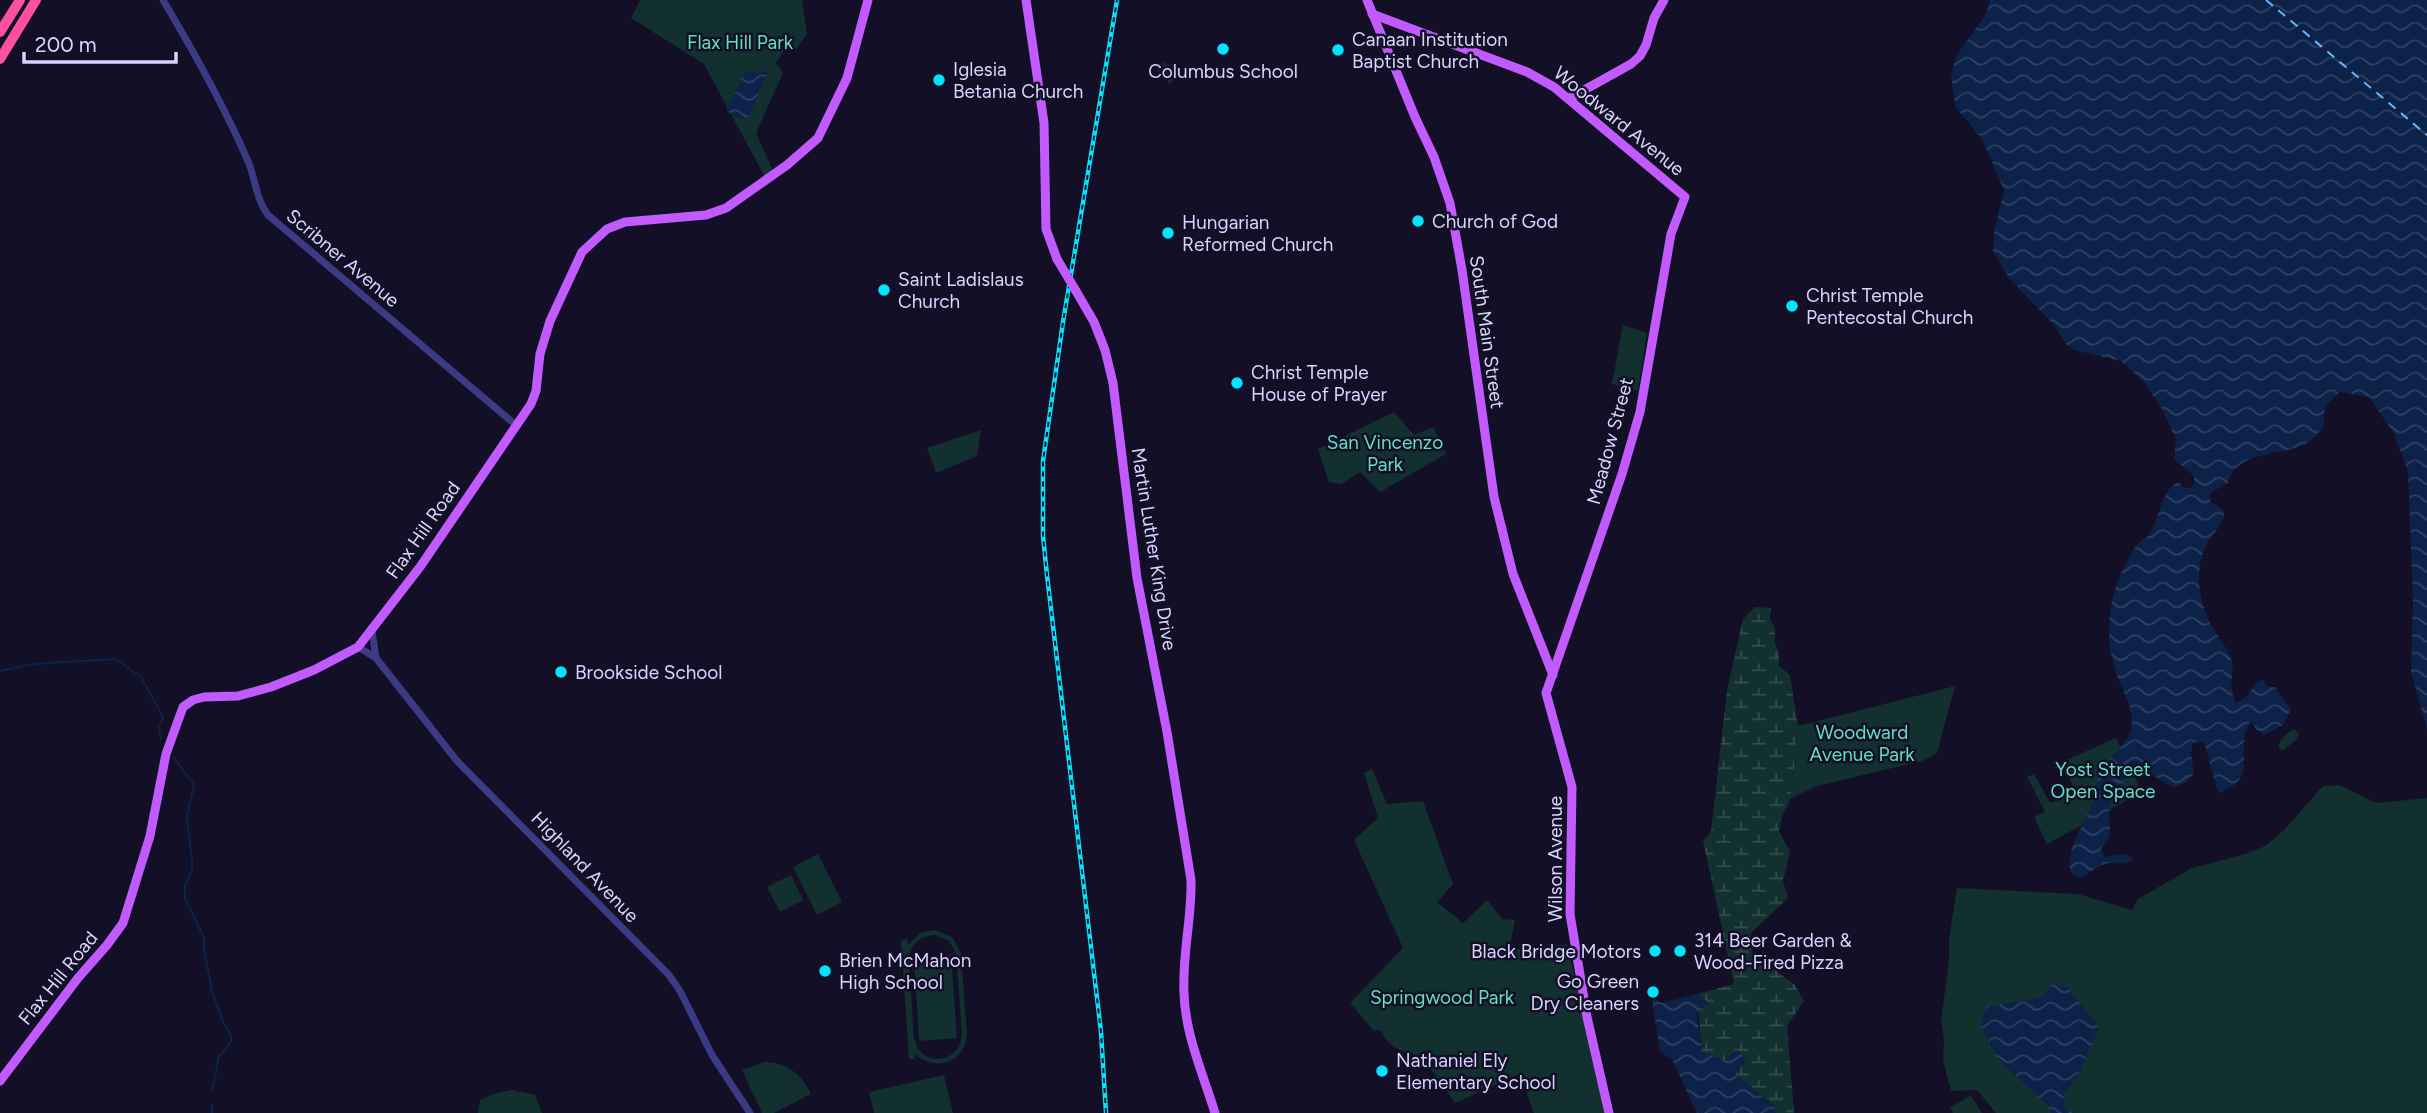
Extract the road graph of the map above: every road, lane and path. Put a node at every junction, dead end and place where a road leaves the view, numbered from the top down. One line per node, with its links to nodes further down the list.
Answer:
1 (20, 0): 9 (highway)
2 (36, 0): 10 (highway)
3 (163, 0): 13 (street, Scribner Avenue)
4 (867, 0): 13 (main road, Flax Hill Road)
5 (1026, 0): 21 (main road, Martin Luther King Drive, bridge)
6 (1367, 0): 8 (main road, South Main Street)
7 (1664, 0): 11 (main road)
8 (1372, 14): 11 (main road, Woodward Avenue); 17 (main road, South Main Street)
9 (0, 32)
10 (0, 59)
11 (1570, 98): 12 (main road, Woodward Avenue)
12 (1685, 197): 17 (main road, Meadow Street)
13 (517, 426): 14 (main road, Flax Hill Road)
14 (372, 631): 15 (main road, Flax Hill Road); 16 (street, Highland Avenue)
15 (358, 647): 16 (street, Highland Avenue); 19 (main road, Flax Hill Road)
16 (376, 658): 20 (street, Highland Avenue)
17 (1553, 675): 18 (main road, Meadow Street)
18 (1547, 690): 22 (main road, Wilson Avenue)
19 (0, 1081)
20 (750, 1113)
21 (1215, 1113)
22 (1609, 1113)

